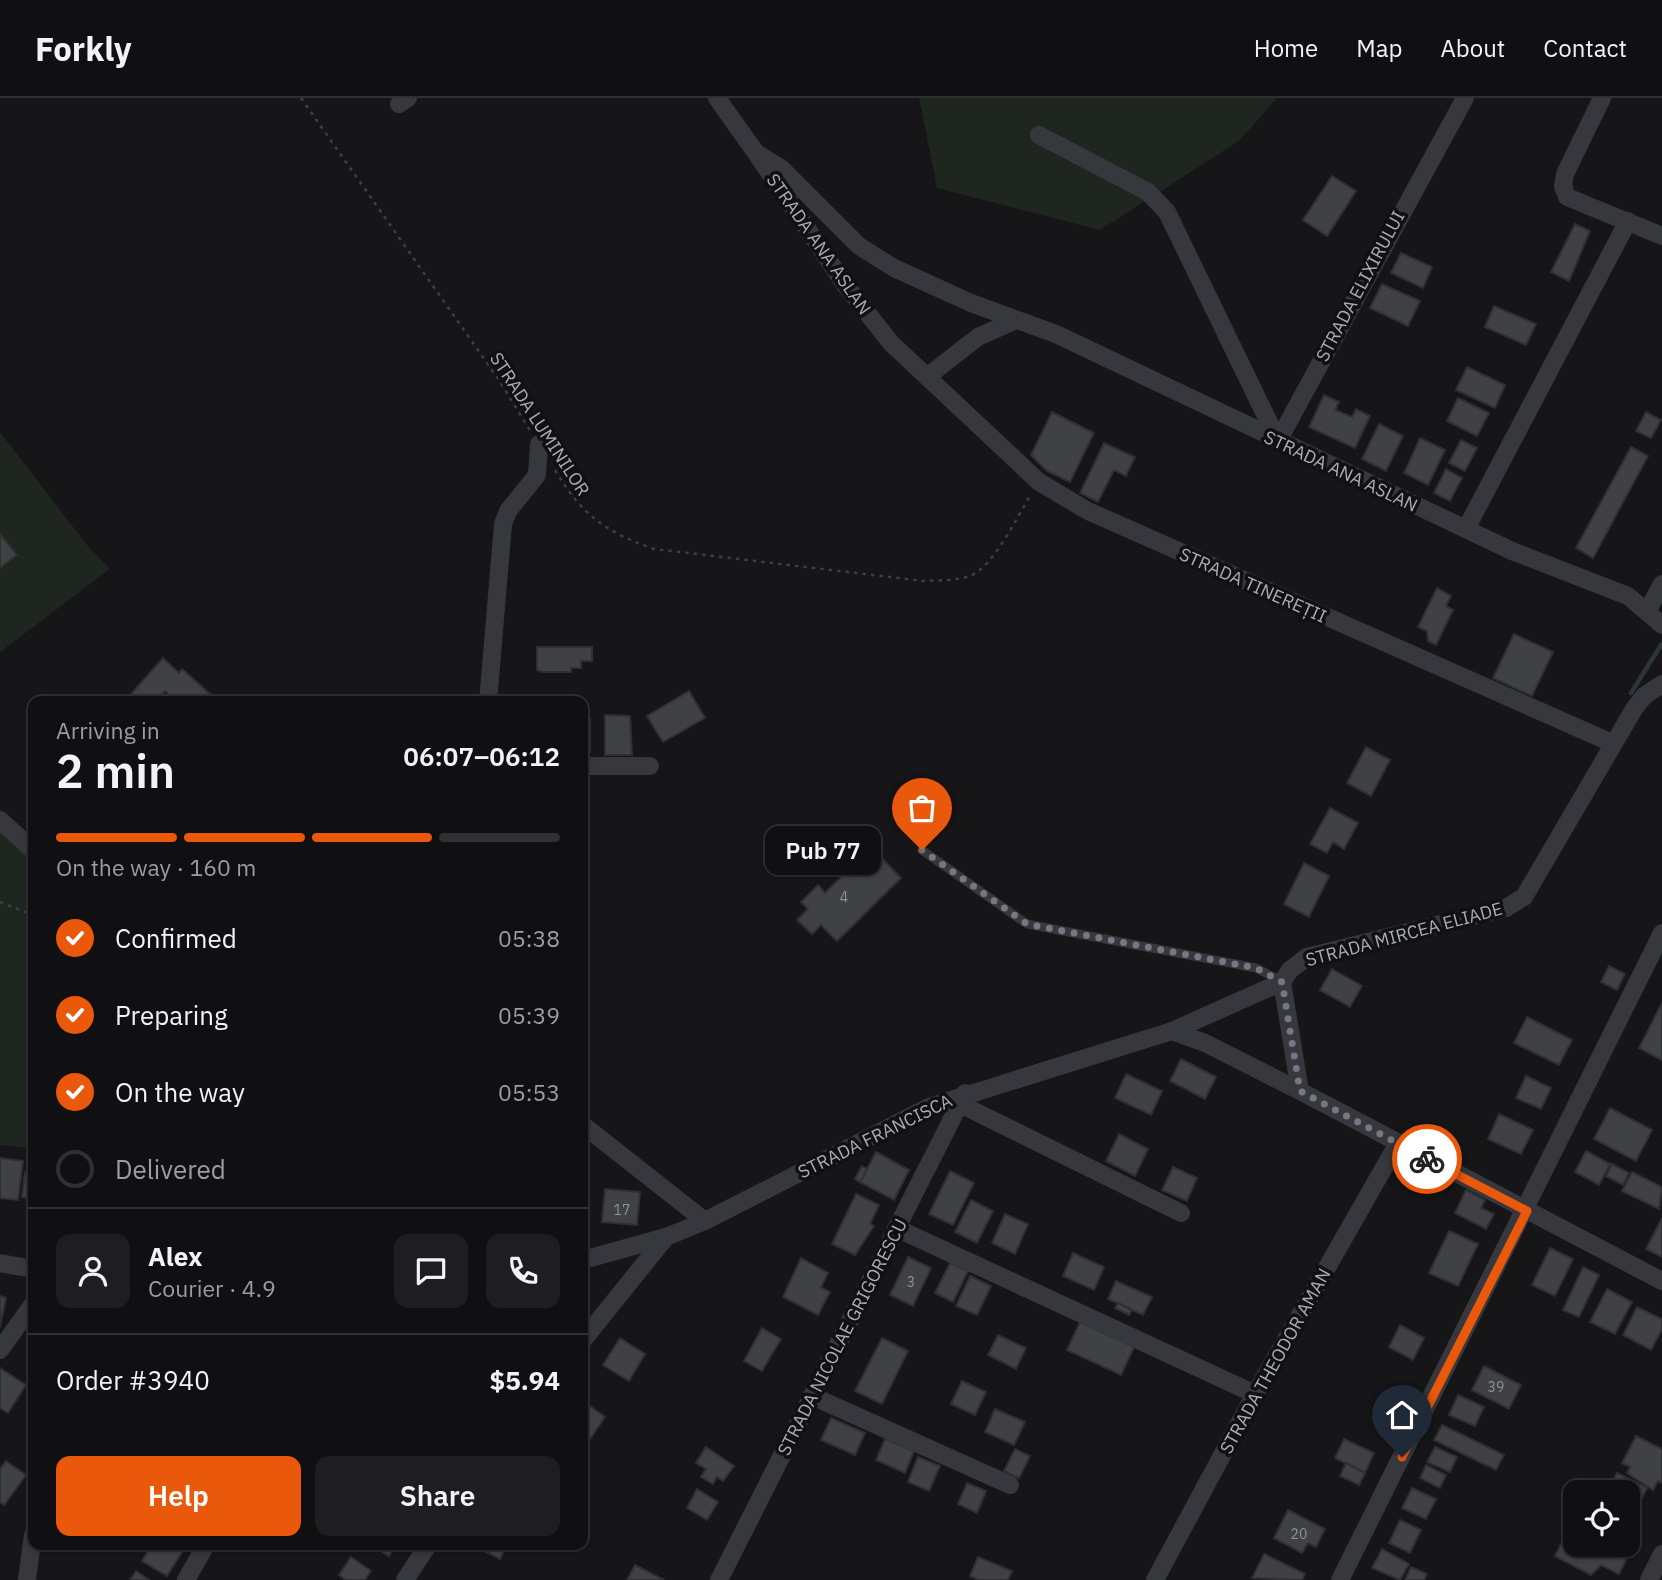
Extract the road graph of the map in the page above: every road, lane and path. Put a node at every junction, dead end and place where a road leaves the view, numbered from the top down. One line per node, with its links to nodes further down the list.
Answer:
1 (301, 98): 12 (path, STRADA LUMINILOR)
2 (717, 98): 6 (street, STRADA ANA ASLAN)
3 (1465, 98): 11 (street, STRADA ELIXIRULUI)
4 (1602, 98): 7 (street)
5 (1039, 135): 11 (street)
6 (756, 153): 9 (street, STRADA ANA ASLAN); 10 (street, STRADA ANA ASLAN)
7 (1628, 221): 8 (street); 14 (street)
8 (1662, 236)
9 (1016, 320): 10 (street); 11 (street, STRADA ANA ASLAN)
10 (928, 376): 13 (street, STRADA TINEREȚII)
11 (1278, 441): 14 (street, STRADA ANA ASLAN)
12 (539, 444): 13 (path, STRADA LUMINILOR); 19 (street)
13 (1039, 482): 20 (street, STRADA TINEREȚII)
14 (1466, 529): 16 (street, STRADA ANA ASLAN)
15 (1662, 584): 16 (street)
16 (1648, 610): 17 (street, STRADA ANA ASLAN)
17 (1662, 625)
18 (1662, 684): 20 (street, STRADA MIRCEA ELIADE)
19 (489, 696)
20 (1612, 743): 29 (street, STRADA MIRCEA ELIADE)
21 (588, 766): 22 (street)
22 (650, 766)
23 (0, 820): 24 (street)
24 (28, 845)
25 (922, 850): 29 (lane)
26 (0, 901): 27 (path)
27 (28, 913)
28 (1662, 933): 35 (street)
29 (1282, 982): 30 (street, STRADA MIRCEA ELIADE); 31 (street)
30 (1172, 1031): 31 (street); 32 (street, STRADA FRANCISCA)
31 (1300, 1091): 34 (street)
32 (962, 1098): 36 (street); 37 (street, STRADA FRANCISCA); 38 (street, STRADA NICOLAE GRIGORESCU)
33 (588, 1129): 37 (street)
34 (1398, 1143): 35 (street); 47 (street, STRADA THEODOR AMAN)
35 (1527, 1211): 43 (street); 59 (street)
36 (1181, 1213)
37 (705, 1221): 39 (street, STRADA FRANCISCA)
38 (897, 1228): 47 (street); 48 (street, STRADA NICOLAE GRIGORESCU)
39 (666, 1237): 40 (street, STRADA FRANCISCA); 45 (street)
40 (588, 1260)
41 (0, 1263): 42 (street)
42 (28, 1268)
43 (1662, 1281)
44 (28, 1311): 46 (street)
45 (588, 1334)
46 (0, 1350)
47 (1255, 1394): 58 (street, STRADA THEODOR AMAN)
48 (811, 1396): 49 (street); 57 (street, STRADA NICOLAE GRIGORESCU)
49 (1010, 1485)
50 (31, 1550): 54 (street)
51 (203, 1550): 55 (street)
52 (425, 1550): 56 (street)
53 (1662, 1554): 60 (street)
54 (27, 1580)
55 (186, 1580)
56 (405, 1580)
57 (719, 1580)
58 (1156, 1580)
59 (1340, 1580)
60 (1649, 1580)

